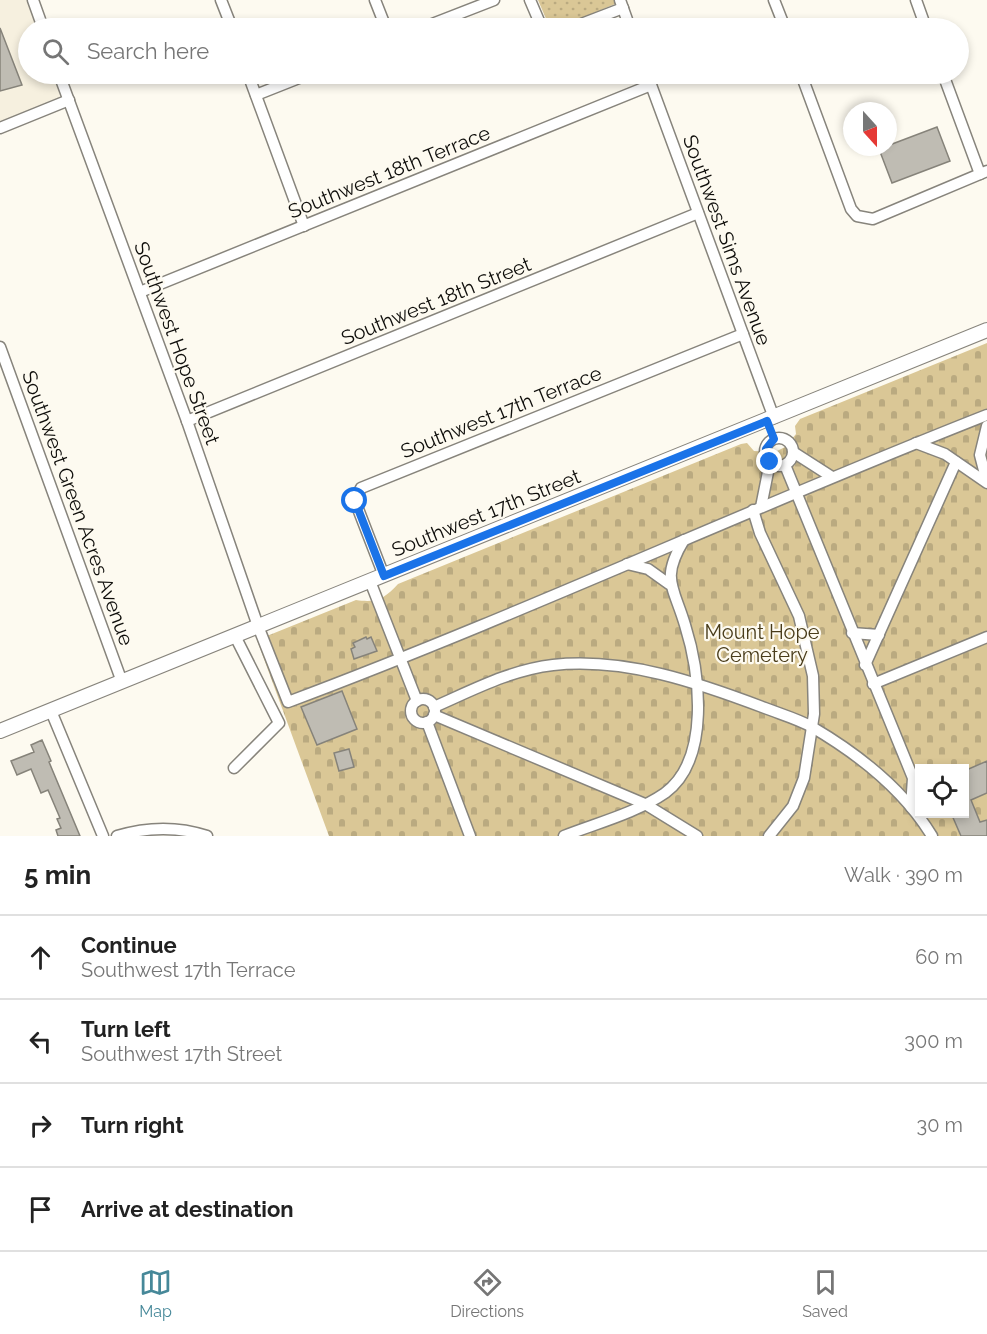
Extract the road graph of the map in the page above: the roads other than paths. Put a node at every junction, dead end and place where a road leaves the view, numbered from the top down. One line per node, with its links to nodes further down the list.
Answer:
1 (33, 0): 9 (street)
2 (221, 0): 10 (street)
3 (375, 0): 11 (street)
4 (494, 0): 12 (street)
5 (530, 0): 13 (street)
6 (774, 0): 15 (street)
7 (916, 0): 16 (street)
8 (621, 4): 14 (street)
9 (39, 18)
10 (228, 18)
11 (382, 18)
12 (448, 18)
13 (538, 18)
14 (592, 18)
15 (781, 18)
16 (922, 18)
17 (63, 84): 24 (street, Southwest Hope Street)
18 (252, 84): 23 (street)
19 (284, 84): 23 (street)
20 (805, 84): 26 (street)
21 (947, 84): 26 (street)
22 (651, 85): 27 (street, Southwest Sims Avenue); 28 (street, Southwest 18th Terrace)
23 (256, 95): 28 (street)
24 (69, 100): 25 (street); 29 (street, Southwest Hope Street)
25 (0, 128)
26 (983, 173)
27 (698, 213): 31 (street, Southwest Sims Avenue); 35 (street, Southwest 18th Street)
28 (304, 226): 29 (street, Southwest 18th Terrace)
29 (140, 292): 35 (street, Southwest Hope Street)
30 (987, 330): 34 (main road, Southwest 17th Street)
31 (743, 334): 34 (street, Southwest Sims Avenue); 49 (street, Southwest 17th Terrace)
32 (0, 347): 59 (street, Southwest Green Acres Avenue)
33 (987, 415): 38 (street)
34 (771, 419): 37 (street, Southwest Sims Avenue); 49 (main road, Southwest 17th Street)
35 (187, 421): 52 (street, Southwest Hope Street)
36 (987, 426): 44 (street)
37 (774, 439): 39 (street); 40 (street)
38 (916, 443): 41 (street); 43 (street)
39 (793, 452): 42 (street); 43 (street)
40 (770, 462): 42 (street); 46 (street)
41 (956, 462): 44 (street); 54 (street)
42 (784, 465): 45 (street)
43 (832, 477): 45 (street)
44 (987, 482)
45 (796, 492): 46 (street); 53 (street)
46 (757, 508): 47 (street); 65 (street)
47 (684, 539): 48 (street); 51 (street)
48 (626, 564): 51 (street); 57 (street)
49 (384, 576): 50 (main road, Southwest 17th Street)
50 (370, 581): 52 (main road, Southwest 17th Street); 57 (street)
51 (669, 584): 61 (street)
52 (258, 626): 55 (main road, Southwest 17th Street); 57 (street, Southwest Hope Street)
53 (852, 633): 54 (street); 58 (street)
54 (879, 635): 58 (street)
55 (235, 636): 59 (main road, Southwest 17th Street); 67 (street)
56 (987, 637): 60 (street)
57 (401, 660): 62 (street)
58 (865, 665): 60 (street)
59 (122, 682): 63 (main road, Southwest 17th Street)
60 (873, 684): 69 (street)
61 (697, 685): 64 (street); 65 (street); 68 (street)
62 (417, 701): 64 (street); 64 (street)
63 (51, 711): 66 (main road, Southwest 17th Street); 70 (street)
64 (432, 715): 68 (street); 73 (street)
65 (810, 726): 69 (street); 76 (street)
66 (0, 731)
67 (234, 768)
68 (645, 804): 74 (street); 75 (street)
69 (911, 807): 77 (street)
70 (103, 836)
71 (117, 836): 72 (street)
72 (207, 836)
73 (470, 836)
74 (564, 836)
75 (697, 836)
76 (769, 836)
77 (932, 836)

